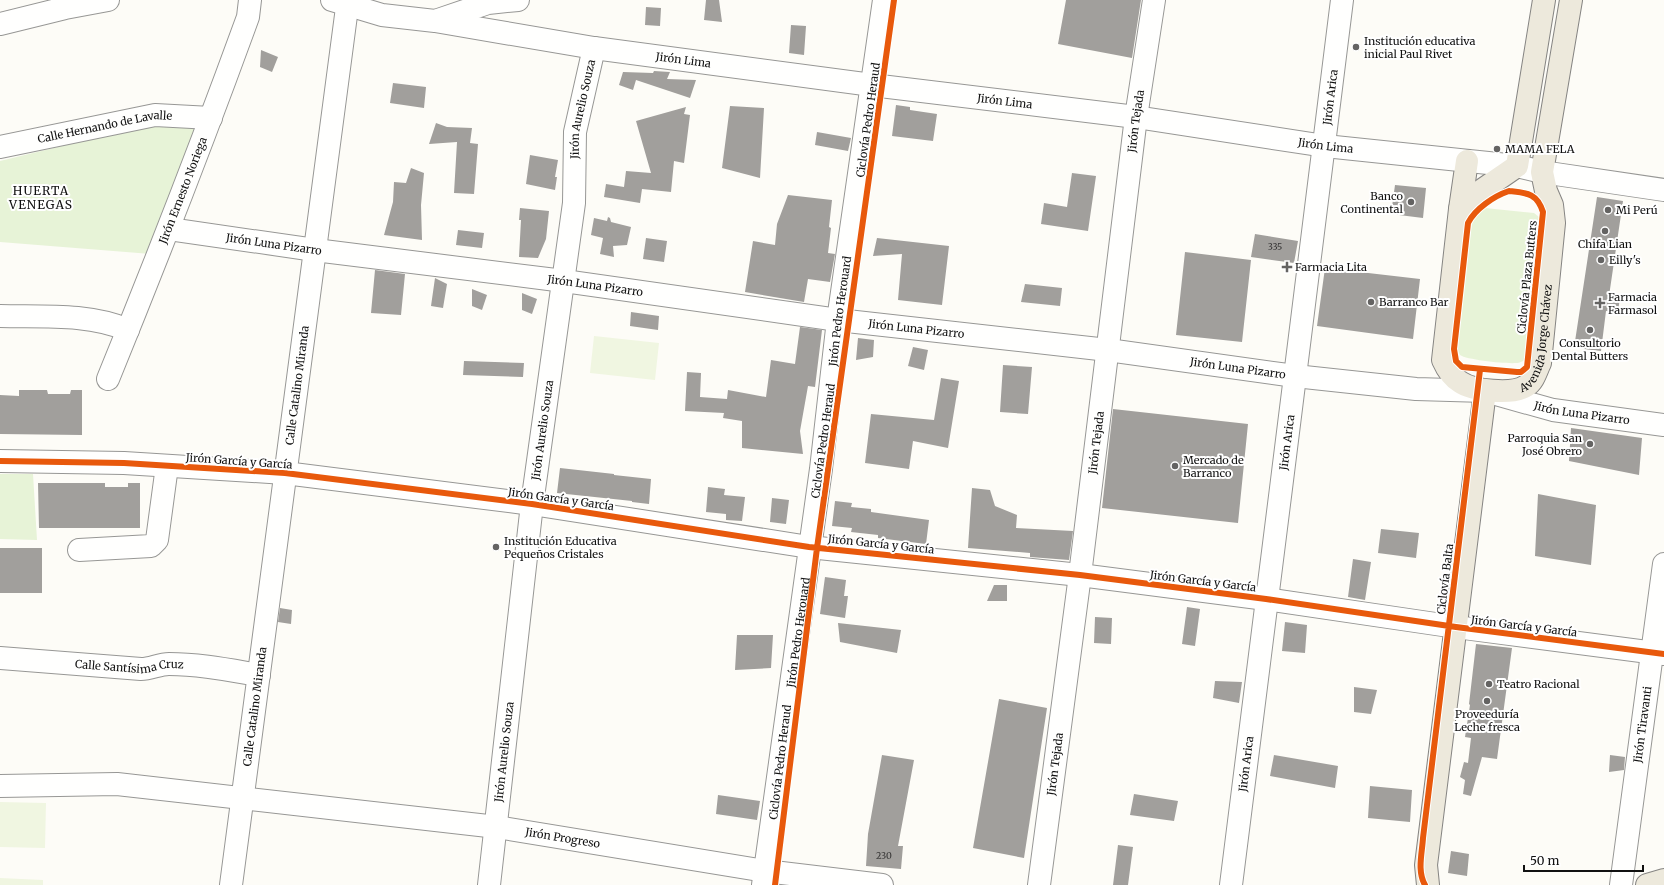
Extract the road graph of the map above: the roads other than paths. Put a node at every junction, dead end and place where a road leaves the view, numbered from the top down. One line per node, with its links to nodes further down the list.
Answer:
1 (108, 0): 11 (street)
2 (250, 0): 15 (street, Jirón Ernesto Noriega)
3 (518, 0): 10 (street)
4 (884, 0): 13 (street, Jirón Pedro Herouard)
5 (1154, 0): 14 (street, Jirón Tejada)
6 (1342, 0): 16 (street, Jirón Arica)
7 (1544, 0): 19 (main road)
8 (1571, 0): 20 (main road, Avenida Jorge Chávez)
9 (342, 1): 10 (street, Jirón Lima); 24 (street, Calle Catalino Miranda)
10 (435, 21): 12 (street, Jirón Lima)
11 (0, 24)
12 (594, 48): 13 (street, Jirón Lima); 25 (street, Jirón Aurelio Souza)
13 (872, 85): 14 (street, Jirón Lima); 27 (street, Jirón Pedro Herouard)
14 (1136, 117): 16 (street, Jirón Lima); 29 (street, Jirón Tejada)
15 (211, 118): 17 (street, Calle Hernando de Lavalle); 23 (street, Jirón Ernesto Noriega)
16 (1325, 146): 18 (street, Jirón Lima); 30 (street, Jirón Arica)
17 (0, 147)
18 (1467, 161): 19 (street, Jirón Lima); 22 (main road, Avenida Jorge Chávez)
19 (1517, 166): 20 (street, Jirón Lima); 22 (main road)
20 (1542, 172): 21 (street, Jirón Lima); 32 (main road, Avenida Jorge Chávez)
21 (1664, 190)
22 (1460, 209): 32 (main road, Avenida Jorge Chávez)
23 (169, 229): 24 (street, Jirón Luna Pizarro); 28 (street, Jirón Ernesto Noriega)
24 (314, 250): 25 (street, Jirón Luna Pizarro); 36 (street, Calle Catalino Miranda)
25 (564, 282): 27 (street, Jirón Luna Pizarro); 37 (street, Jirón Aurelio Souza)
26 (0, 316): 28 (street)
27 (838, 320): 29 (street, Jirón Luna Pizarro); 38 (street, Jirón Pedro Herouard)
28 (128, 330): 31 (street, Jirón Ernesto Noriega)
29 (1108, 350): 30 (street, Jirón Luna Pizarro); 41 (street, Jirón Tejada)
30 (1295, 376): 32 (street, Jirón Luna Pizarro); 42 (street, Jirón Arica)
31 (108, 379)
32 (1485, 391): 33 (street, Jirón Luna Pizarro); 43 (main road)
33 (1664, 424)
34 (0, 461): 35 (street, Jirón García y García)
35 (167, 466): 36 (street, Jirón García y García); 39 (street)
36 (285, 473): 37 (street, Jirón García y García); 46 (street, Calle Catalino Miranda)
37 (532, 504): 38 (street, Jirón García y García); 49 (street, Jirón Aurelio Souza)
38 (809, 547): 41 (street, Jirón García y García); 50 (street, Jirón Pedro Herouard)
39 (79, 550)
40 (1664, 564): 44 (street, Jirón Tiravanti)
41 (1080, 575): 42 (street, Jirón García y García); 55 (street, Jirón Tejada)
42 (1266, 599): 43 (street, Jirón García y García); 56 (street, Jirón Arica)
43 (1456, 627): 44 (street, Jirón García y García); 57 (main road)
44 (1658, 654): 58 (street, Jirón Tiravanti)
45 (0, 662): 46 (street, Calle Santísima Cruz)
46 (259, 675): 48 (street, Calle Catalino Miranda)
47 (0, 786): 48 (street, Jirón Progreso)
48 (243, 798): 49 (street, Jirón Progreso); 52 (street, Calle Catalino Miranda)
49 (497, 827): 50 (street, Jirón Progreso); 53 (street, Jirón Aurelio Souza)
50 (764, 878): 54 (street, Jirón Progreso)
51 (1664, 880): 59 (main road)
52 (231, 885)
53 (489, 885)
54 (882, 885)
55 (1039, 885)
56 (1231, 885)
57 (1428, 885)
58 (1621, 885)
59 (1647, 885)

